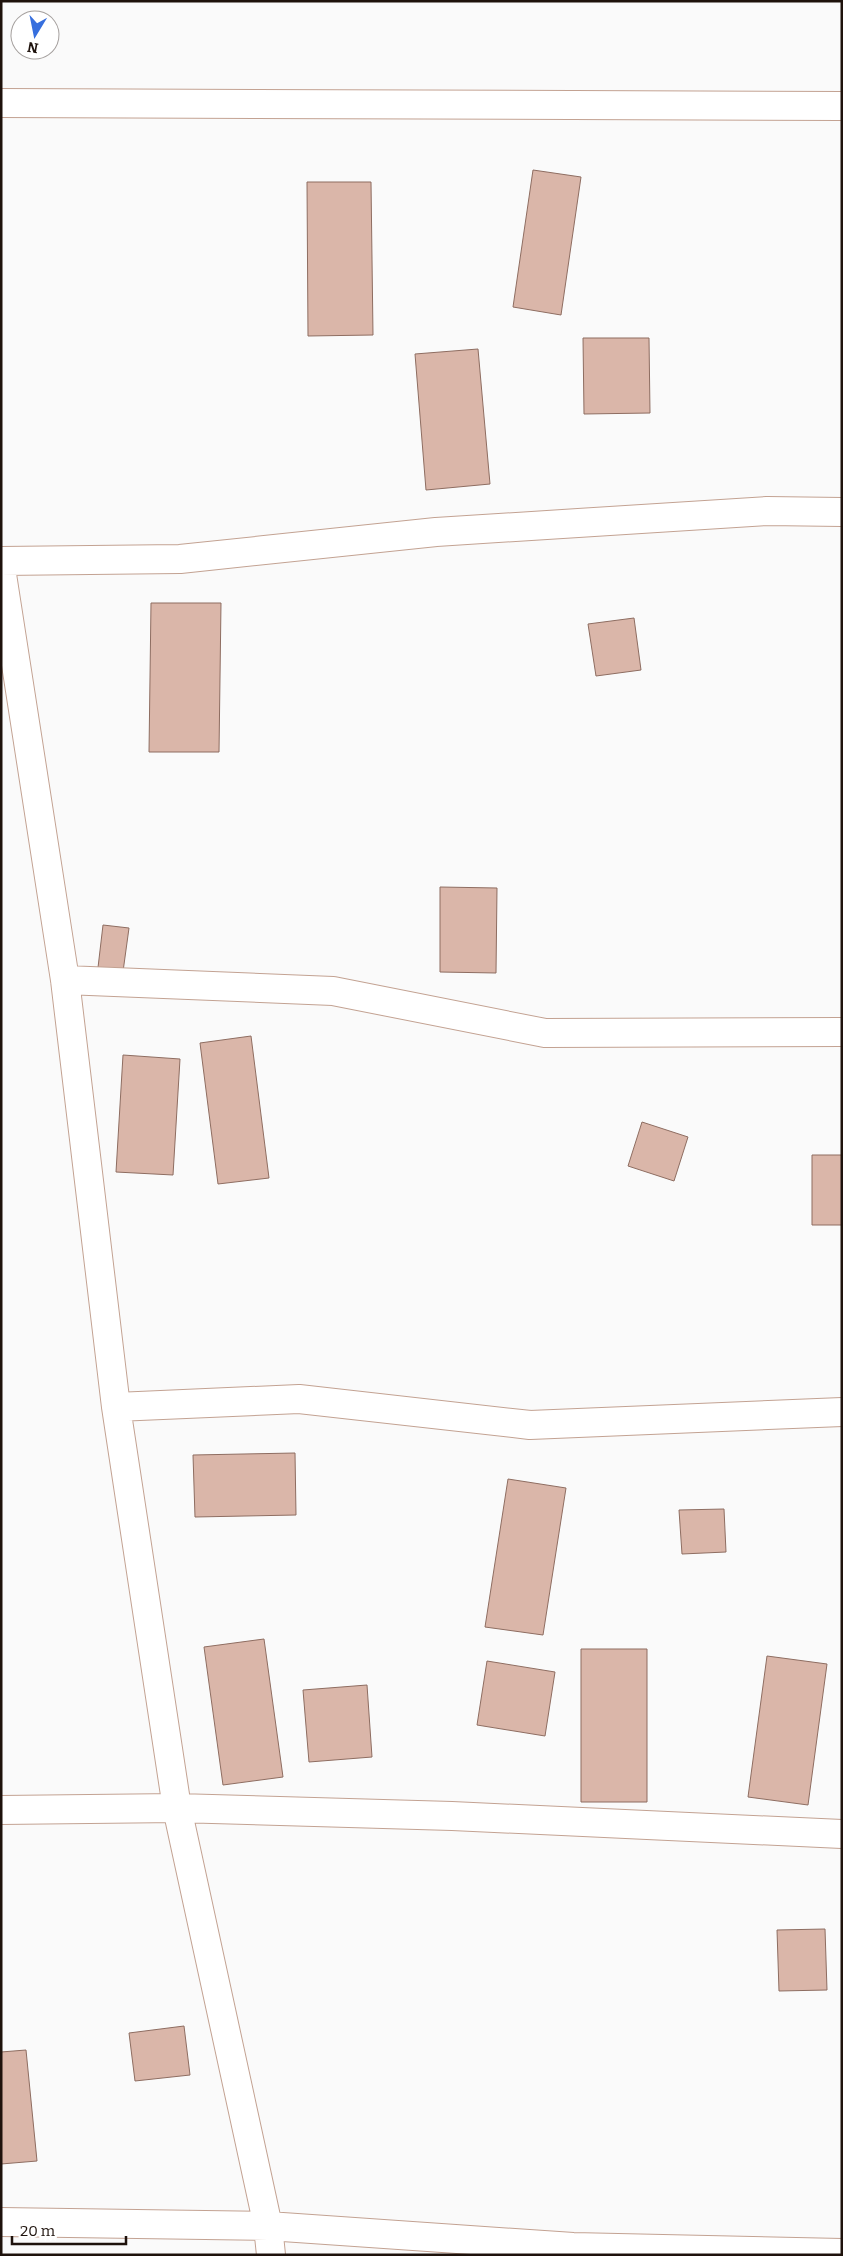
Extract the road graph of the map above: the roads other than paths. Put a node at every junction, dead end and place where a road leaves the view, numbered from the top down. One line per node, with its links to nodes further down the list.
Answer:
1 (1, 103): 2 (street)
2 (842, 106)
3 (842, 512): 4 (street)
4 (1, 561)
5 (1, 568): 6 (street)
6 (65, 980): 7 (street); 8 (street)
7 (842, 1032)
8 (116, 1407): 9 (street); 10 (street)
9 (842, 1412)
10 (177, 1808): 11 (street); 12 (street); 14 (street)
11 (1, 1810)
12 (842, 1834)
13 (1, 2222): 14 (street)
14 (268, 2226): 15 (street); 16 (street)
15 (842, 2253)
16 (271, 2255)

